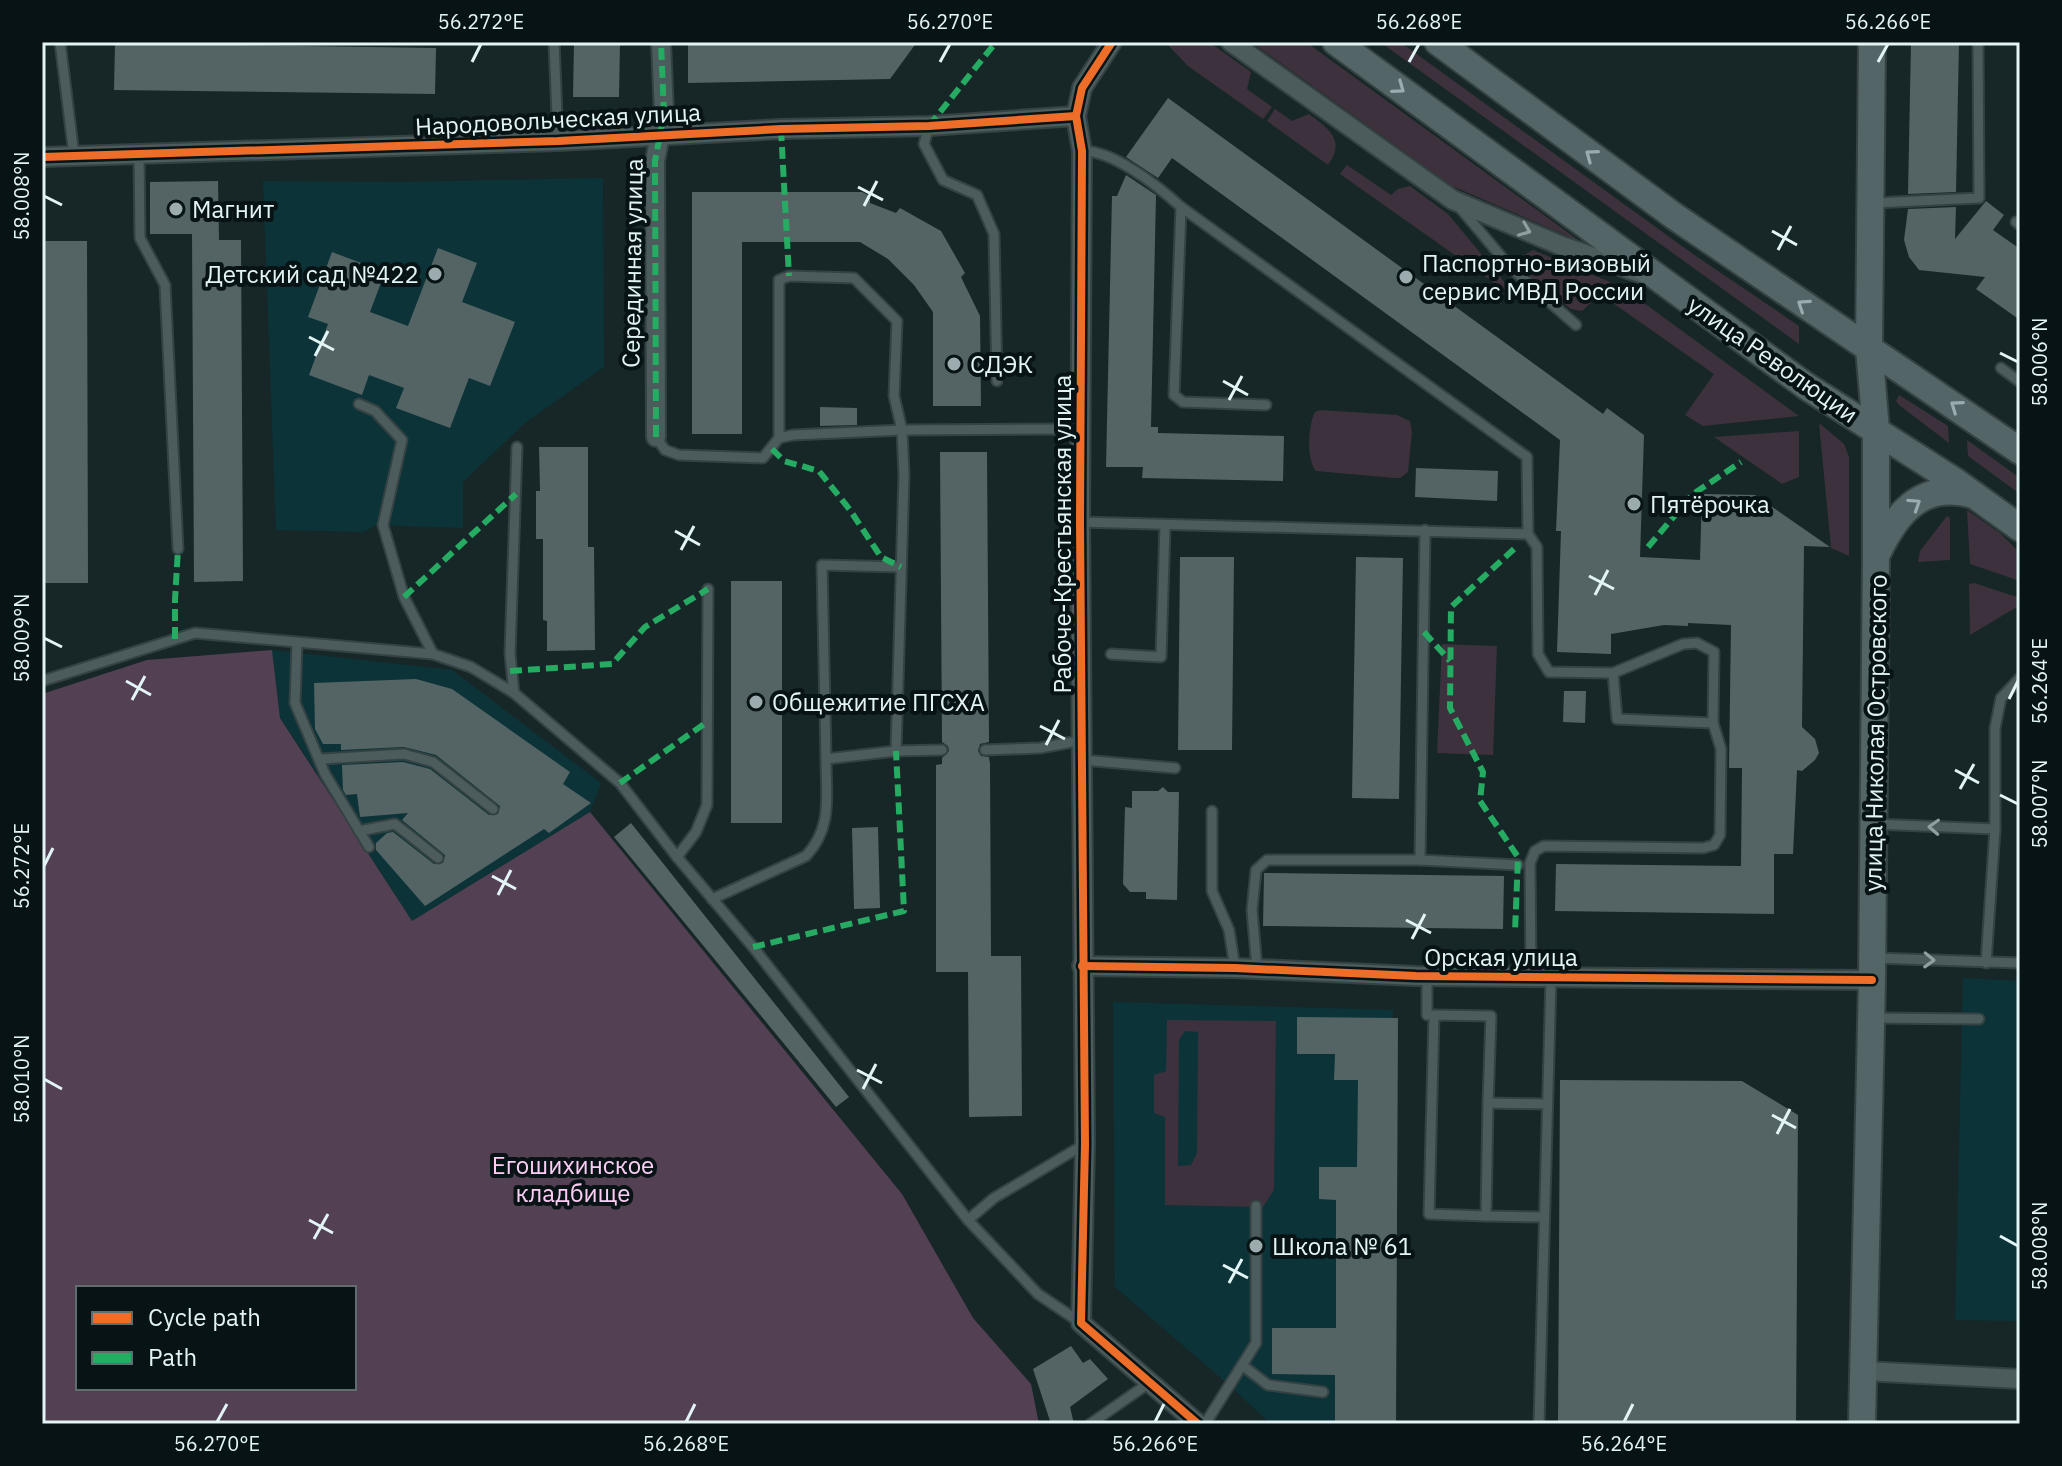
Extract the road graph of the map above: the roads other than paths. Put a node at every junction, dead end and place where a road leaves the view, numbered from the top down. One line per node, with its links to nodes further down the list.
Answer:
1 (60, 42): 15 (lane)
2 (554, 42): 13 (lane)
3 (661, 42): 12 (street, Серединная улица)
4 (1112, 42): 10 (street, Рабоче-Крестьянская улица)
5 (1231, 42): 18 (street)
6 (1336, 42): 21 (main road, улица Революции, one-way to 21)
7 (1438, 42): 23 (main road, one-way to 7)
8 (1872, 42): 19 (main road, улица Николая Островского)
9 (1978, 42): 19 (lane)
10 (1076, 116): 11 (street, Народовольческая улица); 14 (street, Рабоче-Крестьянская улица)
11 (929, 126): 12 (street, Народовольческая улица); 25 (lane)
12 (659, 135): 13 (street, Народовольческая улица); 32 (street, Серединная улица)
13 (558, 141): 16 (street, Народовольческая улица)
14 (1082, 151): 20 (lane); 29 (street, Рабоче-Крестьянская улица)
15 (74, 155): 16 (street, Народовольческая улица); 17 (street, Народовольческая улица)
16 (139, 155): 42 (lane)
17 (42, 157)
18 (1453, 200): 21 (street, one-way to 21); 22 (lane)
19 (1870, 204): 23 (main road, улица Николая Островского)
20 (1181, 207): 28 (lane); 41 (lane)
21 (1664, 282): 31 (main road, улица Революции)
22 (1576, 325)
23 (1869, 348): 31 (main road, улица Николая Островского); 35 (main road, one-way to 23)
24 (2001, 368): 26 (lane)
25 (997, 381)
26 (2020, 382)
27 (359, 404): 47 (lane)
28 (1266, 405)
29 (1081, 429): 30 (lane); 37 (street, Рабоче-Крестьянская улица)
30 (902, 430): 33 (lane); 33 (lane); 44 (lane)
31 (1876, 430): 36 (main road, улица Революции); 43 (main road, улица Николая Островского)
32 (656, 437): 33 (lane)
33 (779, 438)
34 (517, 447): 52 (lane)
35 (2020, 451)
36 (1976, 496): 39 (main road, улица Революции); 43 (main road, one-way to 36)
37 (1080, 522): 38 (lane); 54 (street, Рабоче-Крестьянская улица)
38 (1165, 525): 40 (lane); 48 (lane)
39 (2020, 528)
40 (1425, 530): 41 (lane); 70 (lane)
41 (1528, 534): 49 (lane)
42 (178, 549)
43 (1876, 555): 64 (main road, улица Николая Островского)
44 (901, 567): 57 (lane); 59 (lane)
45 (708, 589): 68 (lane)
46 (297, 643): 47 (lane); 51 (lane); 58 (lane)
47 (433, 654): 52 (lane)
48 (1111, 654)
49 (1613, 673): 53 (lane); 53 (lane)
50 (2020, 678): 65 (lane)
51 (42, 681)
52 (514, 693): 68 (lane)
53 (1713, 723): 80 (lane)
54 (1083, 740): 56 (lane); 60 (street, Рабоче-Крестьянская улица)
55 (942, 750): 57 (lane)
56 (985, 750)
57 (896, 751): 59 (lane)
58 (321, 759): 62 (lane); 66 (lane)
59 (826, 759): 72 (lane)
60 (1083, 760): 61 (lane); 75 (street, Рабоче-Крестьянская улица)
61 (1175, 768)
62 (493, 809)
63 (1212, 811): 76 (lane)
64 (1873, 824): 65 (lane, one-way to 64); 77 (main road, улица Николая Островского)
65 (1995, 829): 73 (lane)
66 (359, 831): 67 (lane); 69 (lane)
67 (369, 847)
68 (677, 857): 72 (lane)
69 (438, 858)
70 (1420, 860): 71 (lane); 78 (lane)
71 (1518, 865)
72 (712, 899): 91 (lane)
73 (1986, 963): 74 (lane); 77 (lane, one-way to 73)
74 (2020, 963)
75 (1082, 966): 76 (street, Орская улица); 87 (street, Рабоче-Крестьянская улица)
76 (1235, 968): 78 (street, Орская улица)
77 (1872, 969): 81 (street, Орская улица); 83 (main road, улица Николая Островского)
78 (1258, 970): 79 (street, Орская улица)
79 (1427, 976): 80 (street, Орская улица); 82 (lane)
80 (1531, 977): 81 (street, Орская улица)
81 (1551, 977): 86 (lane)
82 (1427, 1015)
83 (1872, 1018): 84 (lane); 94 (main road, улица Николая Островского)
84 (1979, 1019)
85 (1488, 1103): 86 (lane); 89 (lane); 89 (lane)
86 (1547, 1104): 90 (lane)
87 (1085, 1144): 91 (lane); 92 (street, Рабоче-Крестьянская улица)
88 (1256, 1206): 93 (lane)
89 (1486, 1216): 90 (lane)
90 (1544, 1217): 101 (lane)
91 (968, 1220): 92 (lane)
92 (1081, 1323): 96 (street)
93 (1242, 1365): 97 (lane); 100 (lane)
94 (1863, 1371): 95 (street); 102 (main road, улица Николая Островского)
95 (2020, 1379)
96 (1149, 1383): 98 (lane); 99 (street)
97 (1323, 1392)
98 (1090, 1424)
99 (1198, 1424)
100 (1205, 1424)
101 (1539, 1424)
102 (1862, 1424)

